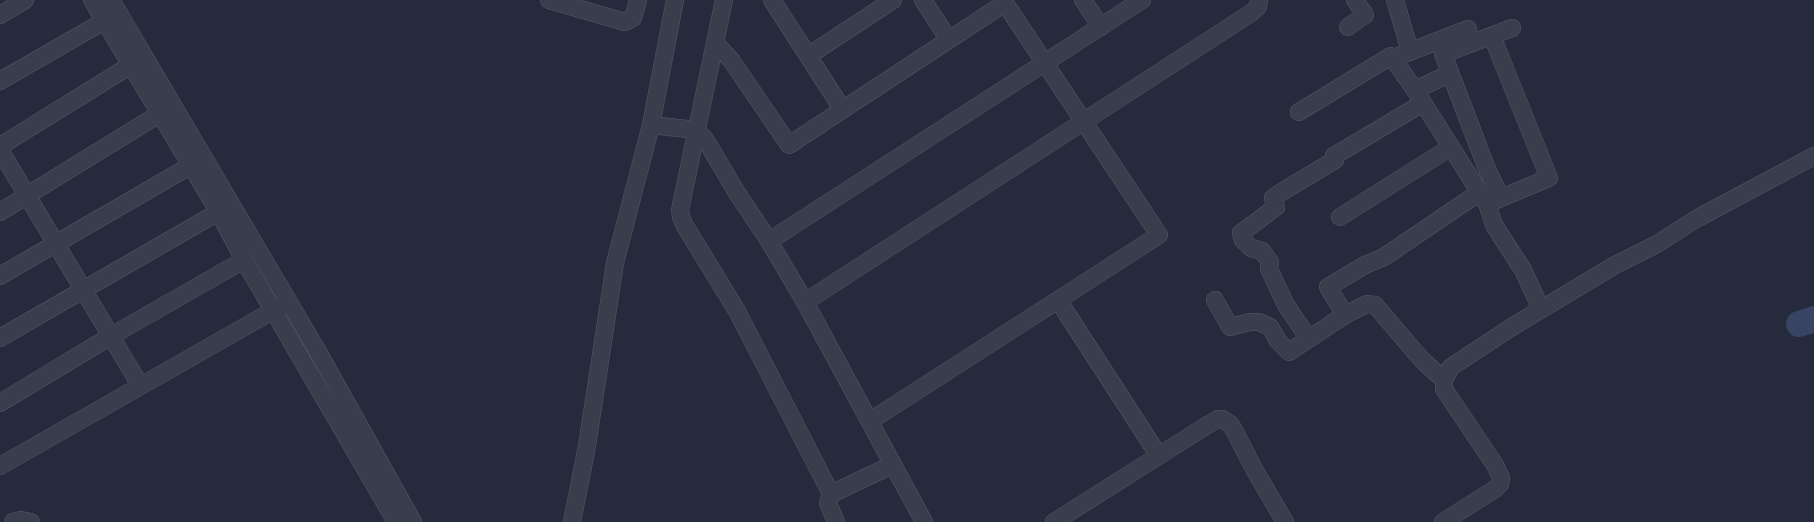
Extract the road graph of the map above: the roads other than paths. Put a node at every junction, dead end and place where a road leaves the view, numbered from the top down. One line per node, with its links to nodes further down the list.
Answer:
1 (25, 0): 17 (street)
2 (92, 0): 16 (street)
3 (549, 0): 4 (street)
4 (638, 0)
5 (675, 0): 35 (street)
6 (724, 0): 24 (street)
7 (892, 0): 25 (street)
8 (923, 0): 23 (street)
9 (1084, 0): 18 (street)
10 (1142, 0): 18 (street)
11 (1355, 0): 19 (street)
12 (1395, 0): 21 (street)
13 (776, 1): 25 (street)
14 (1004, 1): 23 (street); 26 (street)
15 (1261, 1): 34 (street)
16 (112, 12): 27 (street); 29 (street); 31 (street)
17 (0, 15)
18 (1101, 27): 26 (street)
19 (1348, 27)
20 (1512, 28): 22 (street)
21 (1468, 29)
22 (1492, 36): 28 (street); 43 (street)
23 (949, 40): 32 (street)
24 (716, 44): 32 (street); 36 (street)
25 (808, 56): 32 (street)
26 (1045, 63): 34 (street); 47 (street)
27 (131, 65): 31 (street); 37 (street)
28 (1449, 74): 30 (street); 43 (street)
29 (0, 81)
30 (1419, 96): 33 (street); 38 (street); 61 (street)
31 (166, 110): 41 (street); 42 (street); 44 (street)
32 (843, 110)
33 (1299, 112)
34 (1084, 122): 52 (street); 55 (street)
35 (651, 125): 36 (street); 74 (street)
36 (696, 130): 47 (street); 69 (street)
37 (0, 146)
38 (1451, 147): 43 (street); 46 (street)
39 (0, 150): 42 (street)
40 (1814, 156): 56 (street)
41 (190, 166): 44 (street); 48 (street)
42 (27, 196): 45 (street); 48 (street)
43 (1489, 198): 56 (street); 58 (street)
44 (224, 208): 49 (street); 51 (street); 54 (street)
45 (0, 212)
46 (1340, 217)
47 (769, 241): 55 (street)
48 (56, 244): 50 (street); 51 (street)
49 (244, 260): 57 (street); 59 (street)
50 (0, 276)
51 (82, 289): 59 (street); 60 (street)
52 (1058, 300): 65 (street); 66 (street)
53 (1215, 300): 61 (street)
54 (288, 302): 57 (street); 73 (street)
55 (805, 302): 65 (street)
56 (1541, 309): 62 (street)
57 (274, 311): 63 (street); 72 (street)
58 (1344, 315): 61 (street); 62 (street)
59 (111, 336): 63 (street); 64 (street)
60 (0, 338)
61 (1309, 338)
62 (1444, 380): 79 (street)
63 (140, 385): 67 (street)
64 (0, 403)
65 (870, 421): 68 (street)
66 (1159, 456): 77 (street); 78 (street)
67 (1, 464)
68 (892, 465): 69 (street); 76 (street)
69 (831, 494): 75 (street)
70 (14, 522): 71 (street)
71 (31, 522)
72 (396, 522)
73 (413, 522)
74 (572, 522)
75 (836, 522)
76 (924, 522)
77 (1054, 522)
78 (1285, 522)
79 (1443, 522)

